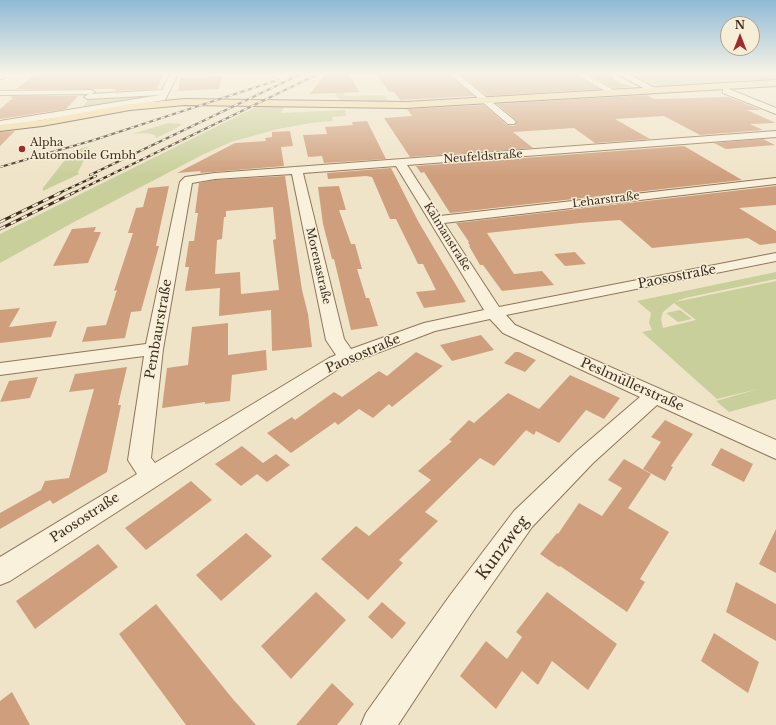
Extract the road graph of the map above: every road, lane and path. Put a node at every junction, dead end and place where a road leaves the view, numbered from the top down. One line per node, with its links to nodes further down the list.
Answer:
1 (79, 108): 5 (street)
2 (102, 108): 5 (street)
3 (126, 108): 8 (main road)
4 (494, 108): 6 (street)
5 (76, 112): 7 (street)
6 (511, 122)
7 (0, 124)
8 (0, 128)
9 (776, 134): 10 (street, Neufeldstraße)
10 (400, 163): 11 (street, Neufeldstraße); 14 (street, Kalmanstraße)
11 (296, 170): 12 (street, Neufeldstraße); 18 (street, Morenastraße)
12 (189, 179): 17 (street, Pembaurstraße)
13 (776, 181): 14 (street, Leharstraße)
14 (436, 220): 16 (street, Kalmanstraße)
15 (776, 257): 16 (street, Paosostraße)
16 (494, 313): 18 (street, Paosostraße); 20 (street, Peslmüllerstraße)
17 (154, 349): 19 (street); 22 (street, Pembaurstraße)
18 (348, 358): 22 (street, Paosostraße)
19 (0, 369)
20 (655, 395): 21 (street, Peslmüllerstraße); 24 (street, Kunzweg)
21 (776, 450)
22 (152, 476): 23 (street, Paosostraße)
23 (0, 572)
24 (378, 725)

